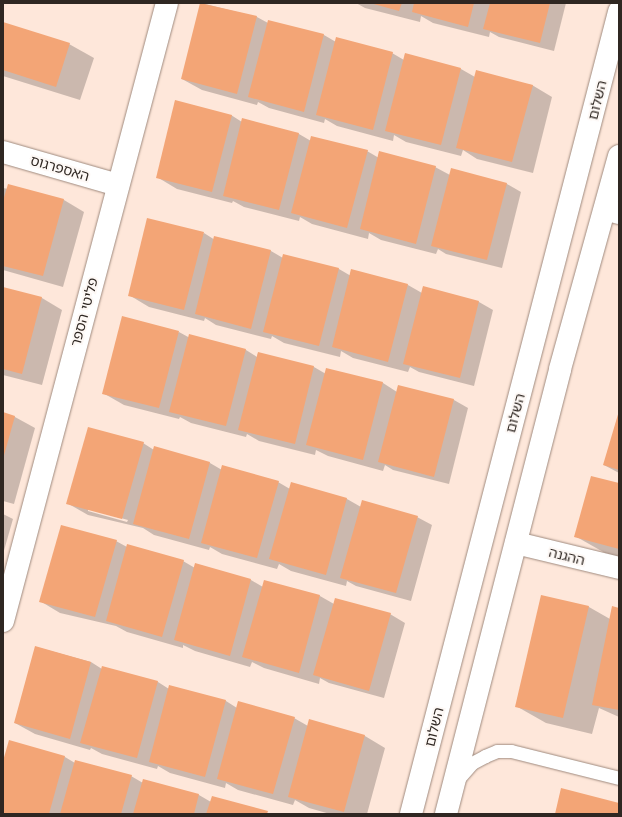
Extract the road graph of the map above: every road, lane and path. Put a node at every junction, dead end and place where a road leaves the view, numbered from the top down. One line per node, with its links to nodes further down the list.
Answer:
1 (166, 3): 5 (main road, פליטי הספר)
2 (619, 12): 12 (main road, השלום)
3 (3, 152): 5 (main road, האספרגוס)
4 (619, 156): 6 (main road)
5 (118, 185): 9 (main road, פליטי הספר)
6 (612, 211): 7 (main road)
7 (516, 543): 8 (main road, ההגנה); 11 (main road)
8 (619, 568)
9 (3, 621)
10 (619, 778): 11 (lane)
11 (453, 786): 13 (main road)
12 (411, 814)
13 (446, 814)

